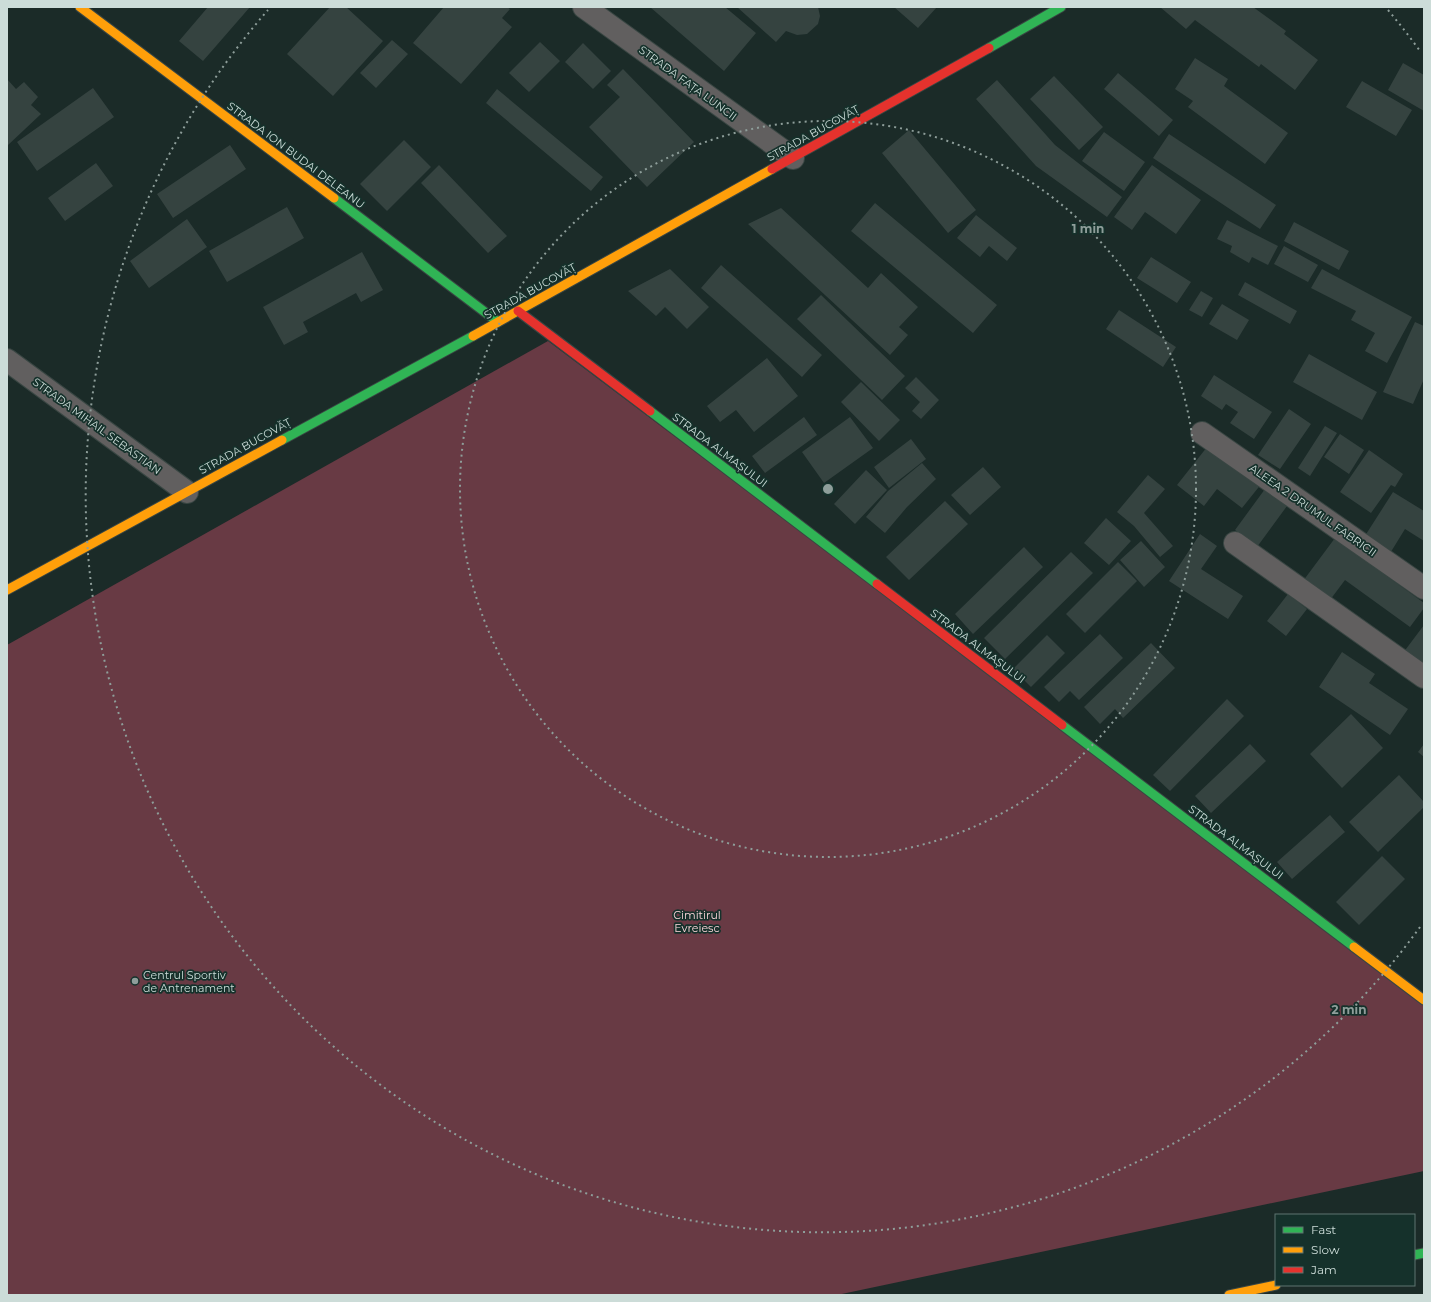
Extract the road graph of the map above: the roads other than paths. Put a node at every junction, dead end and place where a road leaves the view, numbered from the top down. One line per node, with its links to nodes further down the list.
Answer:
1 (80, 7): 6 (street, STRADA ION BUDAI DELEANU)
2 (584, 7): 4 (street, STRADA FAȚA LUNCII)
3 (1061, 7): 4 (street, STRADA BUCOVĂȚ)
4 (793, 158): 5 (street, STRADA BUCOVĂȚ)
5 (518, 311): 6 (street, STRADA BUCOVĂȚ); 14 (street, STRADA ALMAȘULUI)
6 (498, 322): 9 (street, STRADA BUCOVĂȚ)
7 (7, 360): 9 (street, STRADA MIHAIL SEBASTIAN)
8 (1202, 433): 11 (street, ALEEA 2 DRUMUL FABRICII)
9 (186, 492): 12 (street, STRADA BUCOVĂȚ)
10 (1235, 543): 13 (street)
11 (1424, 588)
12 (7, 590)
13 (1424, 677)
14 (1424, 1000)
15 (1275, 1285): 16 (street)
16 (1229, 1295)

